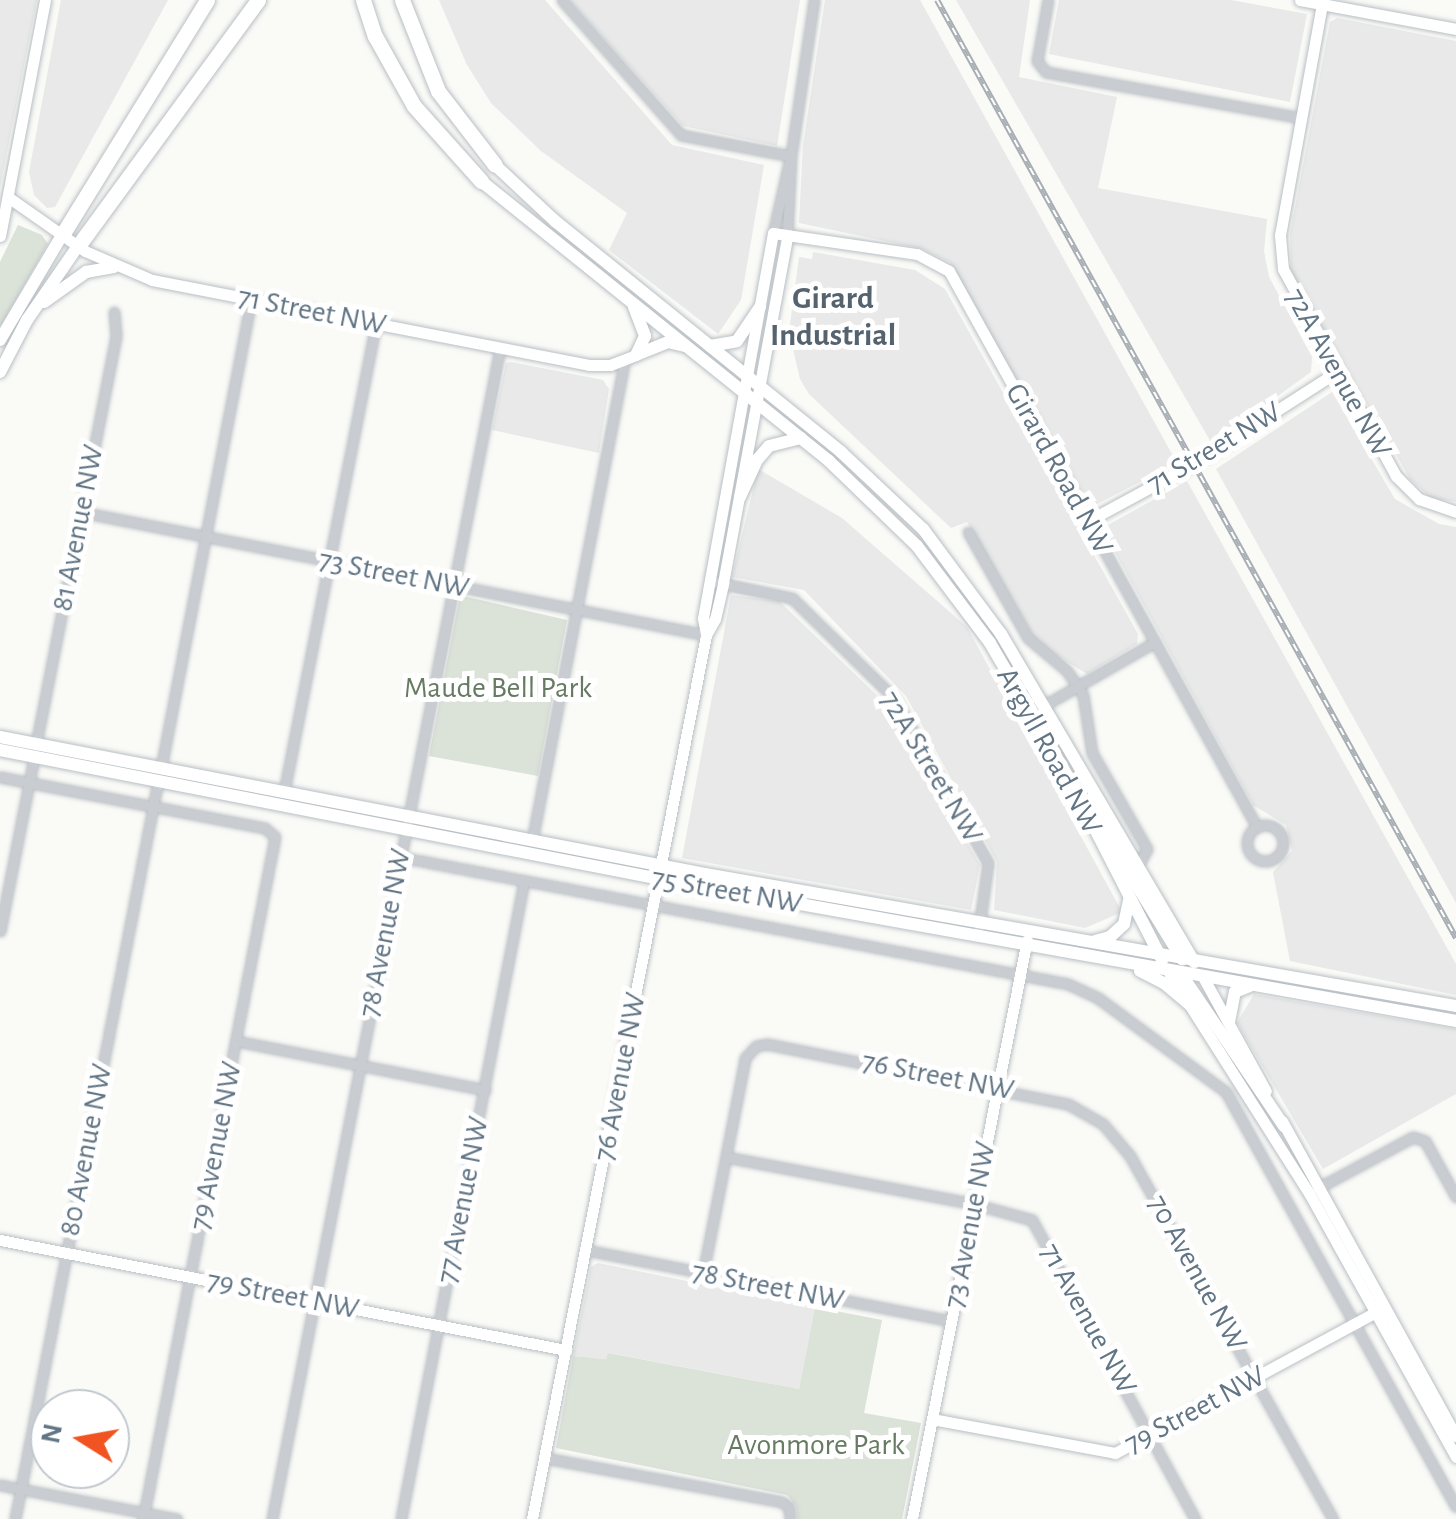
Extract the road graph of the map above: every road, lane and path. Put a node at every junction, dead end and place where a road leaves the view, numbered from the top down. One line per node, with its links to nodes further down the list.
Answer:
1 (45, 0): 16 (street)
2 (208, 0): 19 (highway)
3 (258, 0): 21 (highway)
4 (363, 0): 15 (highway)
5 (402, 0): 14 (highway)
6 (562, 0): 13 (street)
7 (814, 0): 13 (street, 76 Avenue NW)
8 (1048, 0): 12 (street)
9 (1300, 0): 10 (street)
10 (1322, 2): 11 (street); 12 (street, 72A Avenue NW)
11 (1456, 29)
12 (1301, 118): 35 (street, 72A Avenue NW)
13 (791, 156): 17 (street, 76 Avenue NW); 20 (street, 76 Avenue NW)
14 (495, 165): 31 (main road, Argyll Road NW)
15 (481, 181): 24 (main road, Argyll Road NW)
16 (8, 197): 18 (street); 19 (street, 71 Street NW)
17 (773, 232): 20 (street, Girard Road NW); 25 (street, 76 Avenue NW)
18 (0, 236)
19 (62, 236): 21 (street, 71 Street NW); 29 (main road)
20 (786, 237): 37 (street, 76 Avenue NW); 44 (street, Girard Road NW)
21 (78, 246): 22 (street, 71 Street NW); 26 (main road)
22 (114, 267): 23 (street, 71 Street NW); 26 (main road)
23 (252, 299): 28 (street, 71 Street NW); 46 (street, 80 Avenue NW)
24 (632, 302): 30 (main road, Argyll Road NW); 33 (main road)
25 (760, 307): 31 (main road); 36 (street, 76 Avenue NW)
26 (34, 310): 34 (main road)
27 (114, 312): 42 (street, 81 Avenue NW)
28 (376, 324): 32 (street, 71 Street NW); 47 (street)
29 (0, 340)
30 (688, 346): 33 (main road); 38 (main road, Argyll Road NW)
31 (710, 346): 36 (main road, Argyll Road NW)
32 (500, 348): 33 (street, 71 Street NW); 50 (street, 78 Avenue NW)
33 (630, 358): 51 (street)
34 (0, 372)
35 (1337, 372): 43 (street, 72A Avenue NW); 44 (street, 71 Street NW)
36 (748, 377): 37 (main road, Argyll Road NW); 38 (street, 76 Avenue NW)
37 (761, 387): 39 (street, 76 Avenue NW); 55 (main road, Argyll Road NW)
38 (745, 393): 39 (main road, Argyll Road NW); 48 (street, 76 Avenue NW)
39 (758, 404): 40 (main road, Argyll Road NW); 41 (street, 76 Avenue NW)
40 (800, 438): 41 (main road); 55 (main road, Argyll Road NW)
41 (740, 497): 49 (street, 76 Avenue NW)
42 (81, 512): 46 (street, 73 Street NW); 58 (street, 81 Avenue NW)
43 (1456, 512)
44 (1088, 521): 53 (street, Girard Road NW)
45 (968, 532): 54 (street, Argyll Road NW)
46 (205, 537): 47 (street, 73 Street NW); 59 (street, 80 Avenue NW)
47 (329, 561): 50 (street, 73 Street NW); 63 (street)
48 (710, 581): 49 (street, 72A Street NW); 52 (street, 76 Avenue NW)
49 (723, 583): 52 (street, 76 Avenue NW); 74 (street, 72A Street NW)
50 (453, 586): 51 (street, 73 Street NW); 65 (street, 78 Avenue NW)
51 (577, 609): 52 (street, 73 Street NW); 67 (street)
52 (706, 635): 70 (street, 76 Avenue NW)
53 (1154, 642): 54 (street); 66 (street, Girard Road NW)
54 (1078, 687): 55 (street); 69 (street, Argyll Road NW)
55 (1038, 710): 62 (main road, Argyll Road NW); 69 (main road, Argyll Road NW)
56 (0, 736): 58 (main road, 75 Street NW)
57 (0, 750): 58 (main road, 75 Street NW)
58 (35, 750): 59 (main road, 75 Street NW); 61 (street, 81 Avenue NW)
59 (160, 774): 63 (main road, 75 Street NW); 64 (street, 80 Avenue NW); 65 (main road, 75 Street NW)
60 (0, 777): 61 (street)
61 (29, 782): 64 (street); 75 (street, 81 Avenue NW)
62 (1072, 784): 72 (main road, Argyll Road NW); 80 (main road)
63 (284, 792): 65 (main road, 75 Street NW)
64 (153, 807): 88 (street, 79 Avenue NW); 100 (street, 80 Avenue NW)
65 (406, 823): 67 (main road, 75 Street NW); 68 (street, 78 Avenue NW); 70 (main road, 75 Street NW)
66 (1256, 827): 66 (street, Girard Road NW)
67 (532, 840): 70 (main road, 75 Street NW)
68 (400, 856): 71 (street, 75 Street NW); 89 (street, 78 Avenue NW)
69 (1138, 866): 80 (main road, Argyll Road NW)
70 (661, 872): 73 (street, 76 Avenue NW); 74 (main road, 75 Street NW)
71 (524, 881): 73 (street, 75 Street NW); 91 (street, 77 Avenue NW)
72 (1128, 898): 77 (main road); 78 (main road, Argyll Road NW)
73 (654, 906): 81 (street, 75 Street NW); 99 (street, 76 Avenue NW)
74 (979, 929): 76 (main road, 75 Street NW)
75 (0, 931)
76 (1027, 938): 77 (main road, 75 Street NW); 79 (main road, 75 Street NW); 81 (street, 73 Avenue NW)
77 (1083, 942): 78 (main road, 75 Street NW)
78 (1159, 955): 80 (main road, Argyll Road NW)
79 (1124, 963): 80 (main road, 75 Street NW); 84 (main road)
80 (1181, 965): 82 (main road, 75 Street NW); 84 (street, Argyll Road NW); 85 (main road, 75 Street NW); 92 (main road)
81 (1020, 975): 90 (street, 73 Avenue NW); 106 (street, 75 Street NW)
82 (1204, 977): 83 (main road, 75 Street NW); 87 (street, Argyll Road NW)
83 (1255, 986): 86 (main road, 75 Street NW); 87 (main road)
84 (1190, 1006): 95 (street, Argyll Road NW)
85 (1456, 1006)
86 (1456, 1021)
87 (1229, 1022): 92 (street, Argyll Road NW)
88 (236, 1042): 89 (street); 102 (street, 79 Avenue NW)
89 (360, 1065): 91 (street); 103 (street, 78 Avenue NW)
90 (998, 1087): 93 (street, 76 Street NW); 94 (street, 76 Street NW); 97 (street, 73 Avenue NW)
91 (484, 1090): 107 (street, 77 Avenue NW)
92 (1284, 1126): 95 (street, Argyll Road NW)
93 (1114, 1134): 109 (street, 70 Avenue NW)
94 (726, 1157): 97 (street); 101 (street)
95 (1313, 1190): 96 (street); 104 (street, Argyll Road NW)
96 (1456, 1197)
97 (974, 1204): 105 (street, 73 Avenue NW); 111 (street, 71 Avenue NW)
98 (0, 1240): 100 (street, 79 Street NW)
99 (586, 1250): 101 (street, 78 Street NW); 108 (street, 76 Avenue NW)
100 (66, 1252): 102 (street, 79 Street NW); 116 (street, 80 Avenue NW)
101 (703, 1274): 105 (street, 78 Street NW)
102 (190, 1277): 103 (street, 79 Street NW); 118 (street, 79 Avenue NW)
103 (314, 1301): 107 (street, 79 Street NW); 121 (street, 78 Avenue NW)
104 (1380, 1309): 106 (street, 79 Street NW); 112 (street, Argyll Road NW); 113 (street, Argyll Road NW)
105 (951, 1321): 110 (street, 73 Avenue NW)
106 (1354, 1324): 109 (street, 79 Street NW); 117 (street)
107 (439, 1326): 108 (street, 79 Street NW); 122 (street, 77 Avenue NW)
108 (566, 1350): 114 (street, 76 Avenue NW)
109 (1256, 1378): 111 (street, 79 Street NW); 127 (street, 70 Avenue NW)
110 (932, 1419): 111 (street, 79 Street NW); 125 (street, 73 Avenue NW)
111 (1151, 1435): 126 (street, 71 Avenue NW)
112 (1456, 1436)
113 (1456, 1457)
114 (545, 1458): 123 (street, 76 Avenue NW); 124 (street)
115 (0, 1485): 116 (street)
116 (21, 1489): 118 (street); 119 (street, 80 Avenue NW)
117 (1456, 1506)
118 (144, 1516): 120 (street)
119 (16, 1519)
120 (176, 1519)
121 (272, 1519)
122 (401, 1519)
123 (532, 1519)
124 (790, 1519)
125 (912, 1519)
126 (1195, 1519)
127 (1334, 1519)

